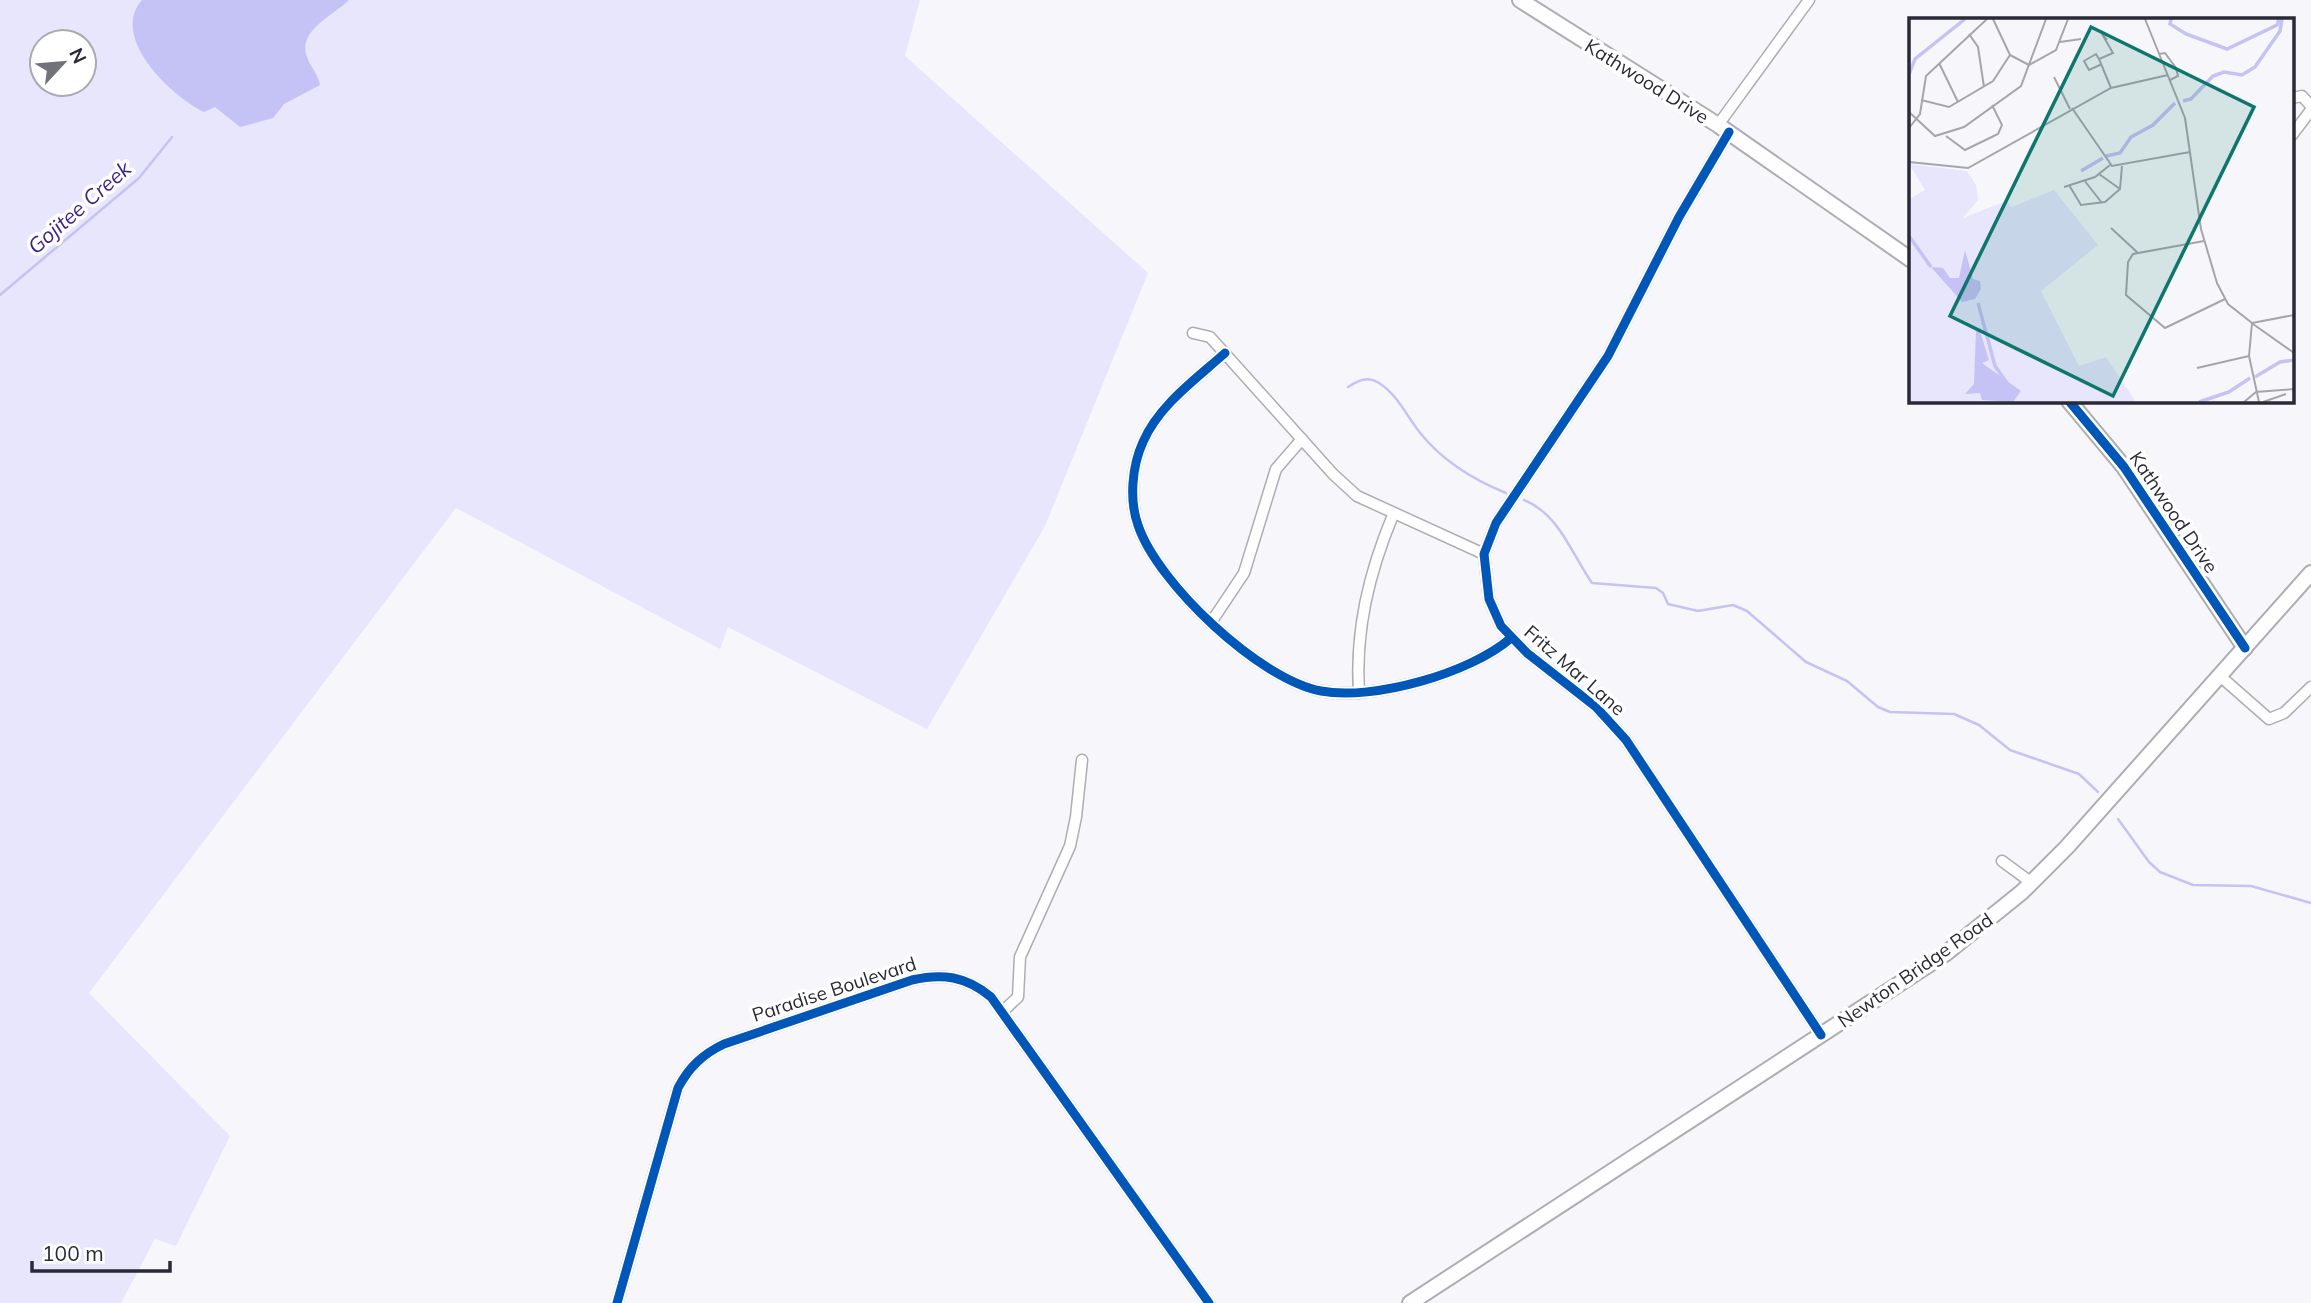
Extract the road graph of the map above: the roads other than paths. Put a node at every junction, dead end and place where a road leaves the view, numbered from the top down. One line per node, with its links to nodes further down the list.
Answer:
1 (1520, 0): 5 (main road, Kathwood Drive)
2 (1809, 0): 5 (street, Fritz Mar Lane)
3 (2294, 98): 4 (street)
4 (2311, 108): 6 (street)
5 (1724, 129): 7 (main road, Kathwood Drive); 13 (street, Fritz Mar Lane)
6 (2294, 132)
7 (1909, 258)
8 (1193, 333): 9 (street)
9 (1225, 353): 11 (street); 15 (street)
10 (2069, 402): 17 (main road, Kathwood Drive)
11 (1302, 439): 12 (street); 15 (street)
12 (1393, 515): 13 (street); 20 (street)
13 (1484, 554): 16 (street, Fritz Mar Lane)
14 (2311, 573): 17 (main road, Newton Bridge Road)
15 (1212, 621): 20 (street)
16 (1511, 638): 20 (street); 25 (street, Fritz Mar Lane)
17 (2245, 648): 18 (main road, Newton Bridge Road)
18 (2220, 676): 19 (street); 23 (main road, Newton Bridge Road)
19 (2311, 687)
20 (1359, 693)
21 (1082, 760): 24 (street)
22 (2002, 861): 23 (street)
23 (2032, 883): 25 (main road, Newton Bridge Road)
24 (1002, 1012): 26 (street, Paradise Boulevard); 27 (street, Paradise Boulevard)
25 (1821, 1035): 28 (main road, Newton Bridge Road)
26 (617, 1303)
27 (1209, 1303)
28 (1410, 1303)

